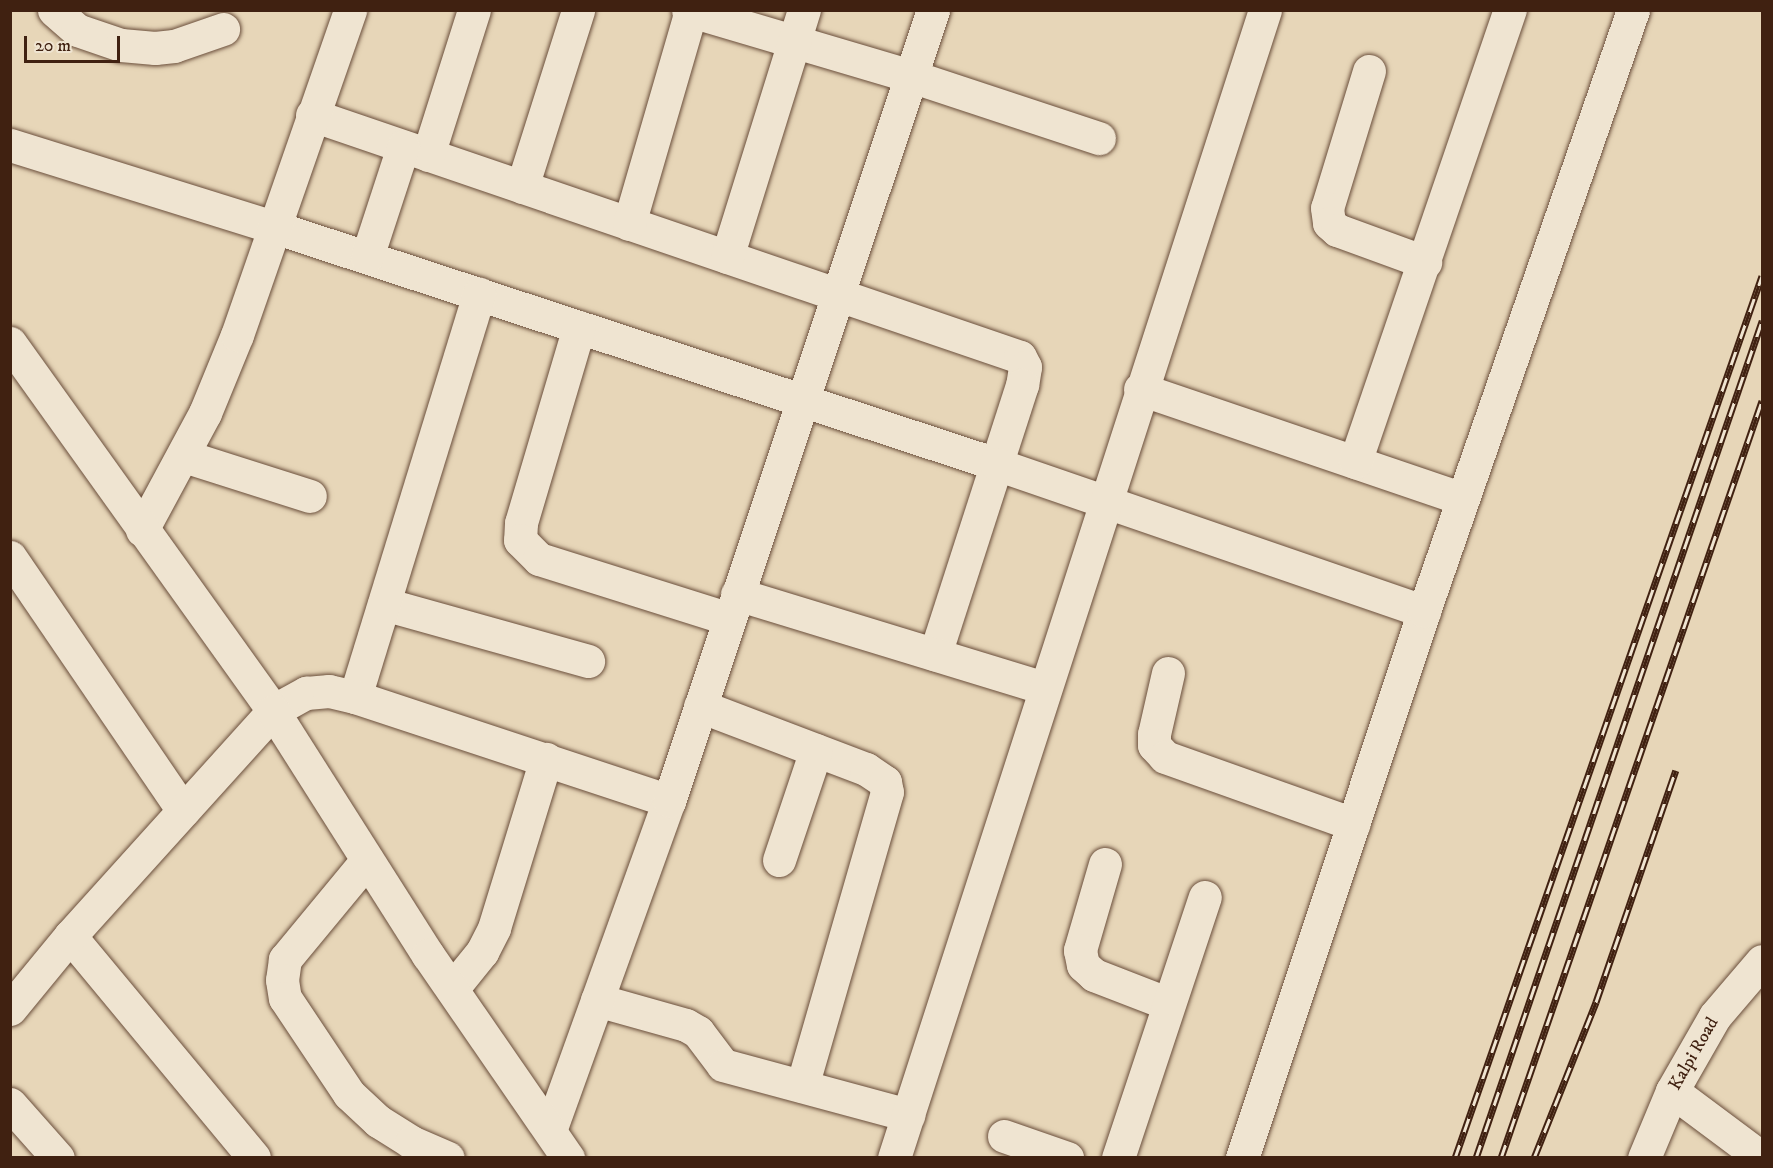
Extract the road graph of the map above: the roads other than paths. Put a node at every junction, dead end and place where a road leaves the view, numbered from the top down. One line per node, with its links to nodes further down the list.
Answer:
1 (350, 10): 15 (street)
2 (474, 10): 18 (street)
3 (578, 10): 19 (street)
4 (804, 10): 12 (street)
5 (933, 10): 14 (street)
6 (1264, 10): 29 (street)
7 (1510, 10): 24 (street)
8 (1633, 10): 35 (street)
9 (56, 11): 11 (street)
10 (690, 11): 12 (street); 20 (street)
11 (223, 28)
12 (794, 41): 14 (street); 23 (street)
13 (1369, 70): 24 (street)
14 (911, 76): 16 (street); 26 (street)
15 (312, 116): 18 (street); 21 (street)
16 (1099, 138)
17 (10, 146): 21 (street)
18 (415, 151): 19 (street); 22 (street)
19 (522, 187): 20 (street)
20 (629, 224): 23 (street)
21 (274, 227): 22 (street); 31 (street)
22 (367, 257): 25 (street)
23 (727, 257): 26 (street)
24 (1425, 262): 32 (street)
25 (479, 294): 27 (street); 39 (street)
26 (838, 295): 30 (street); 33 (street)
27 (579, 327): 30 (street); 40 (street)
28 (10, 343): 37 (street)
29 (1140, 389): 32 (street); 36 (street)
30 (804, 401): 33 (street); 40 (street)
31 (184, 456): 34 (street); 37 (street)
32 (1355, 462): 35 (street)
33 (996, 464): 36 (street); 42 (street)
34 (310, 496)
35 (1463, 499): 41 (street)
36 (1105, 503): 41 (street); 45 (street)
37 (142, 530): 48 (street)
38 (10, 557): 52 (street)
39 (384, 604): 43 (street); 46 (street)
40 (733, 607): 42 (street); 47 (street)
41 (1424, 611): 53 (street)
42 (935, 654): 45 (street)
43 (588, 660)
44 (1168, 673): 53 (street)
45 (1046, 688): 67 (street)
46 (355, 697): 48 (street); 50 (street)
47 (700, 706): 49 (street); 51 (street)
48 (273, 711): 52 (street); 54 (street)
49 (816, 750): 55 (street); 64 (street)
50 (546, 759): 51 (street); 60 (street)
51 (669, 801): 61 (street)
52 (183, 811): 58 (street)
53 (1353, 824): 77 (street)
54 (367, 860): 60 (street); 72 (street)
55 (779, 860)
56 (1106, 864): 62 (street)
57 (1205, 897): 62 (street)
58 (70, 936): 63 (street); 71 (street)
59 (1762, 962): 65 (street, Kalpi Road)
60 (452, 989): 68 (street)
61 (597, 1000): 64 (street); 68 (street)
62 (1169, 1004): 76 (street)
63 (10, 1010)
64 (802, 1086): 67 (street)
65 (1672, 1091): 78 (street, Kalpi Road); 79 (street)
66 (10, 1104): 70 (street)
67 (908, 1115): 74 (street)
68 (551, 1128): 73 (street)
69 (1004, 1136): 75 (street)
70 (58, 1158)
71 (254, 1158)
72 (448, 1158)
73 (568, 1158)
74 (894, 1158)
75 (1067, 1158)
76 (1118, 1158)
77 (1242, 1158)
78 (1644, 1158)
79 (1762, 1158)

